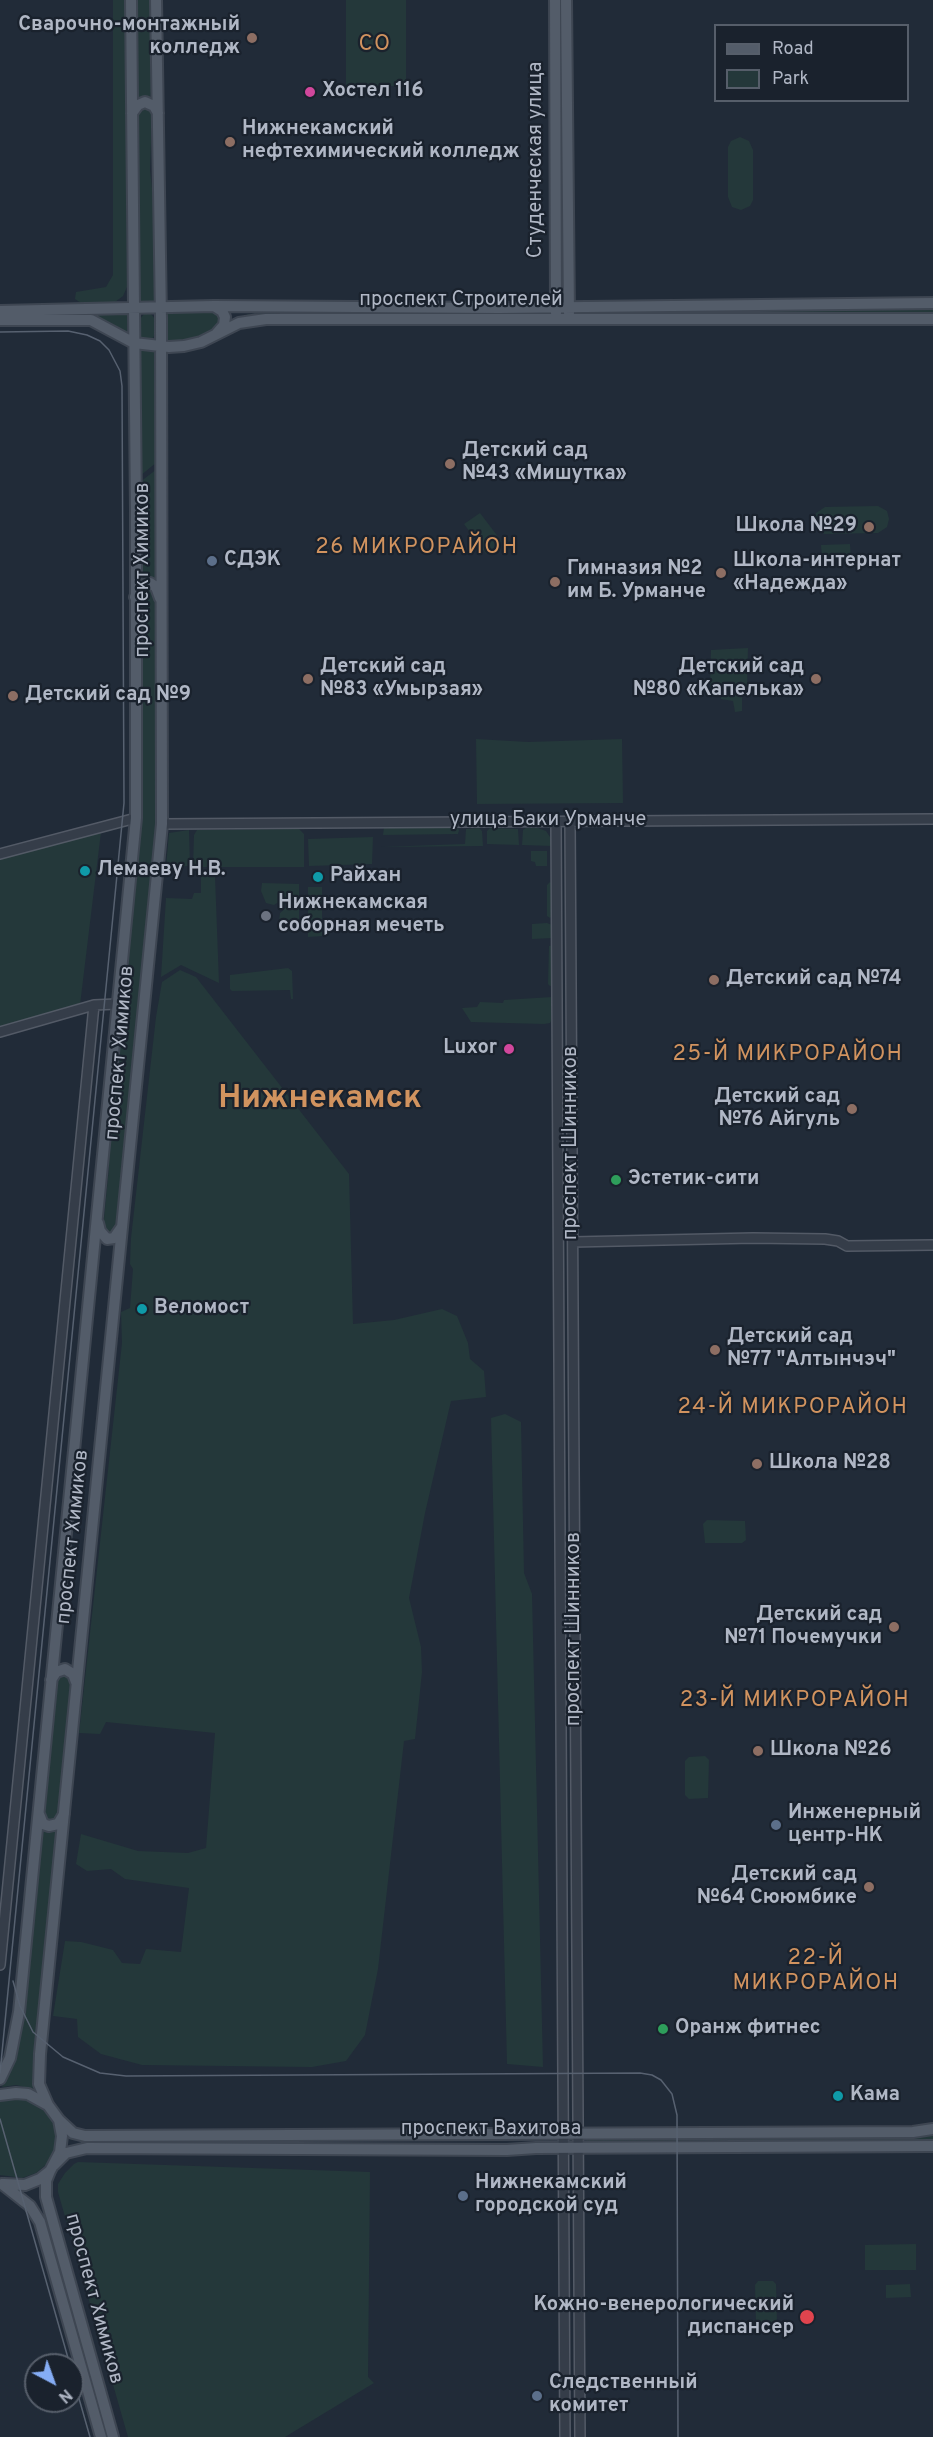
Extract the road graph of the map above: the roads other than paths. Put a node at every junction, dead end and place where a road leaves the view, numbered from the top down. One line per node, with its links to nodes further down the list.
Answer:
1 (131, 0): 7 (main road, проспект Химиков)
2 (156, 0): 8 (main road, проспект Химиков)
3 (555, 0): 5 (main road, Студенческая улица)
4 (566, 0): 5 (main road, Студенческая улица)
5 (560, 14): 6 (main road, Студенческая улица)
6 (561, 26): 13 (main road, Студенческая улица); 15 (main road, Студенческая улица)
7 (132, 113): 8 (main road); 14 (main road, проспект Химиков)
8 (158, 113): 12 (main road, проспект Химиков)
9 (933, 303): 13 (main road, проспект Строителей)
10 (214, 306): 11 (main road, проспект Строителей); 12 (main road, проспект Строителей); 22 (main road)
11 (248, 306): 15 (main road, проспект Строителей); 19 (main road)
12 (160, 307): 14 (main road, проспект Строителей); 24 (main road, проспект Химиков)
13 (568, 307): 15 (main road, проспект Строителей); 21 (main road, Студенческая улица)
14 (134, 308): 16 (main road, проспект Строителей); 23 (main road, проспект Химиков)
15 (556, 308): 20 (main road, Студенческая улица)
16 (0, 311)
17 (933, 319): 21 (main road, проспект Строителей)
18 (0, 320): 23 (main road, проспект Строителей)
19 (249, 320): 20 (main road, проспект Строителей); 22 (main road, проспект Строителей)
20 (556, 320): 21 (main road, проспект Строителей)
21 (569, 320)
22 (215, 335): 25 (main road, проспект Строителей)
23 (134, 343): 24 (main road, проспект Строителей); 27 (main road, проспект Химиков)
24 (160, 346): 25 (main road, проспект Строителей); 26 (main road, проспект Химиков)
25 (184, 346): 26 (main road)
26 (160, 367): 28 (main road, проспект Химиков)
27 (135, 598): 28 (main road); 29 (main road, проспект Химиков)
28 (162, 601): 33 (main road, проспект Химиков)
29 (135, 818): 34 (street); 35 (main road, проспект Химиков)
30 (933, 819): 32 (street, улица Баки Урманче)
31 (556, 821): 32 (street, улица Баки Урманче); 33 (street, улица Баки Урманче); 47 (street, проспект Шинников)
32 (570, 821): 40 (street, проспект Шинников)
33 (162, 824): 39 (main road, проспект Химиков)
34 (0, 854)
35 (117, 1004): 36 (street); 38 (main road, проспект Химиков)
36 (94, 1005): 37 (street); 46 (street)
37 (0, 1032)
38 (97, 1220): 39 (main road); 42 (main road, проспект Химиков)
39 (123, 1224): 43 (main road, проспект Химиков)
40 (573, 1242): 41 (street); 48 (street, проспект Шинников)
41 (933, 1245)
42 (51, 1680): 43 (main road); 45 (main road, проспект Химиков)
43 (77, 1685): 44 (main road, проспект Химиков)
44 (65, 1811): 45 (main road); 51 (main road, проспект Химиков)
45 (39, 1814): 49 (main road, проспект Химиков)
46 (0, 1965)
47 (563, 2002): 48 (street); 54 (street, проспект Шинников)
48 (576, 2002): 55 (street, проспект Шинников)
49 (0, 2079)
50 (0, 2095): 51 (main road)
51 (48, 2105): 52 (main road, проспект Вахитова)
52 (59, 2120): 54 (main road, проспект Вахитова); 59 (main road)
53 (933, 2129): 55 (main road, проспект Вахитова)
54 (565, 2133): 55 (main road, проспект Вахитова); 57 (street, проспект Шинников)
55 (578, 2133): 58 (street, проспект Шинников)
56 (933, 2146): 58 (main road, проспект Вахитова)
57 (564, 2148): 58 (main road, проспект Вахитова); 59 (main road, проспект Вахитова); 61 (street, проспект Шинников)
58 (578, 2148): 62 (street, проспект Шинников)
59 (52, 2168): 60 (main road, проспект Вахитова); 64 (main road, проспект Химиков)
60 (1, 2184): 63 (main road, проспект Химиков)
61 (565, 2269): 62 (street); 65 (street, проспект Шинников)
62 (578, 2269): 66 (street, проспект Шинников)
63 (101, 2437)
64 (113, 2437)
65 (565, 2437)
66 (580, 2437)

